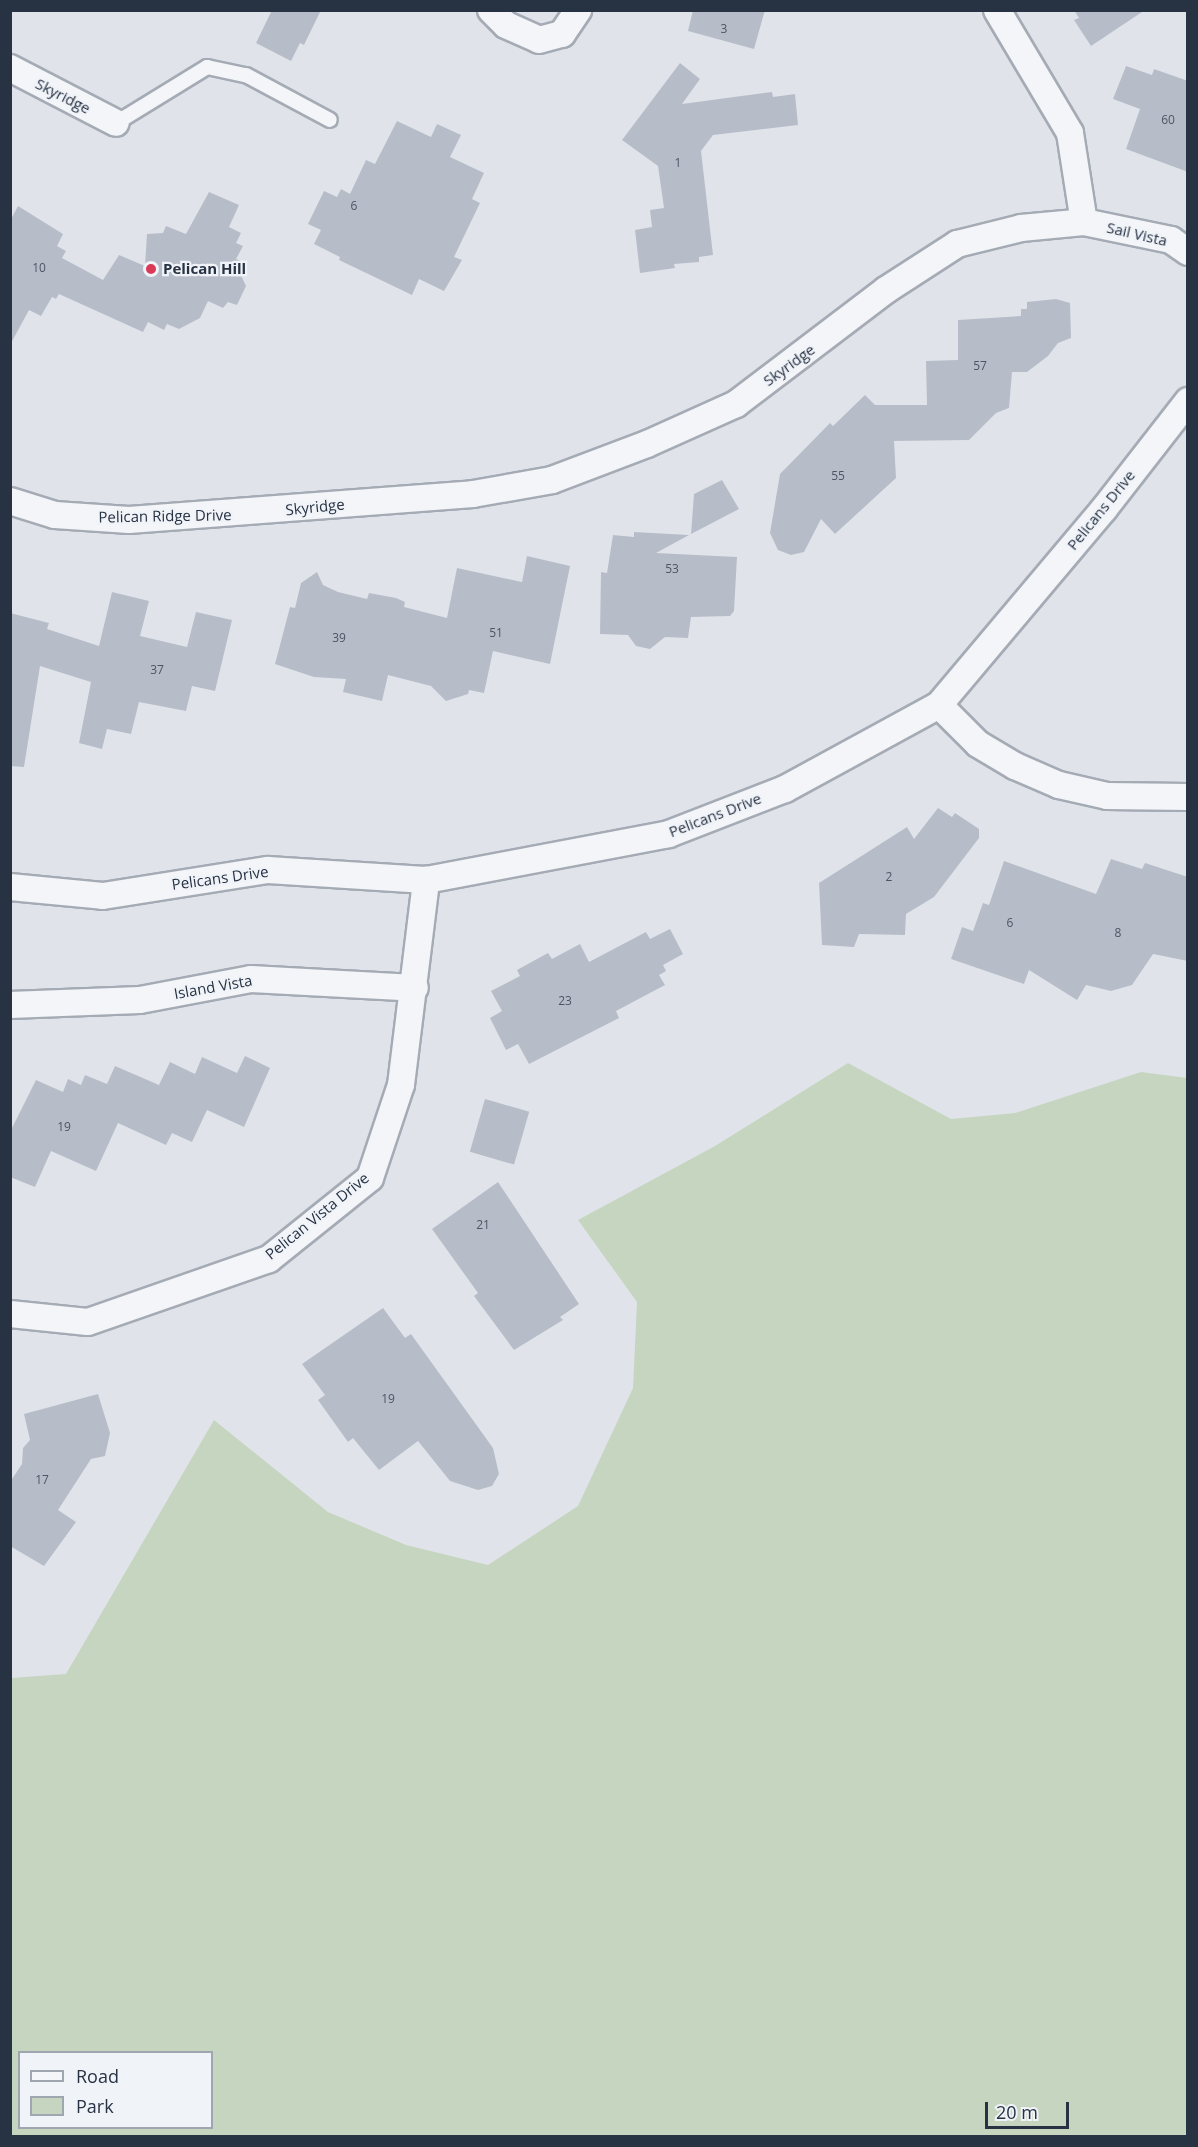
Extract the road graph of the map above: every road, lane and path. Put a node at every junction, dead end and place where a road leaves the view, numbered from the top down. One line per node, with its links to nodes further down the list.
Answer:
1 (491, 10): 2 (street)
2 (578, 10)
3 (997, 10): 7 (street)
4 (10, 68): 6 (street, Skyridge)
5 (330, 120): 6 (lane)
6 (116, 123)
7 (1084, 222): 8 (street, Sail Vista); 11 (street, Skyridge)
8 (1188, 252)
9 (1188, 401): 12 (street, Pelicans Drive)
10 (10, 501): 11 (street, Pelican Ridge Drive)
11 (250, 514)
12 (939, 705): 13 (street); 14 (street, Pelicans Drive)
13 (1188, 797)
14 (426, 880): 15 (street, Pelicans Drive); 16 (street, Pelican Vista Drive)
15 (10, 887)
16 (415, 988): 17 (street, Island Vista); 18 (street, Pelican Vista Drive)
17 (10, 1005)
18 (10, 1314)

